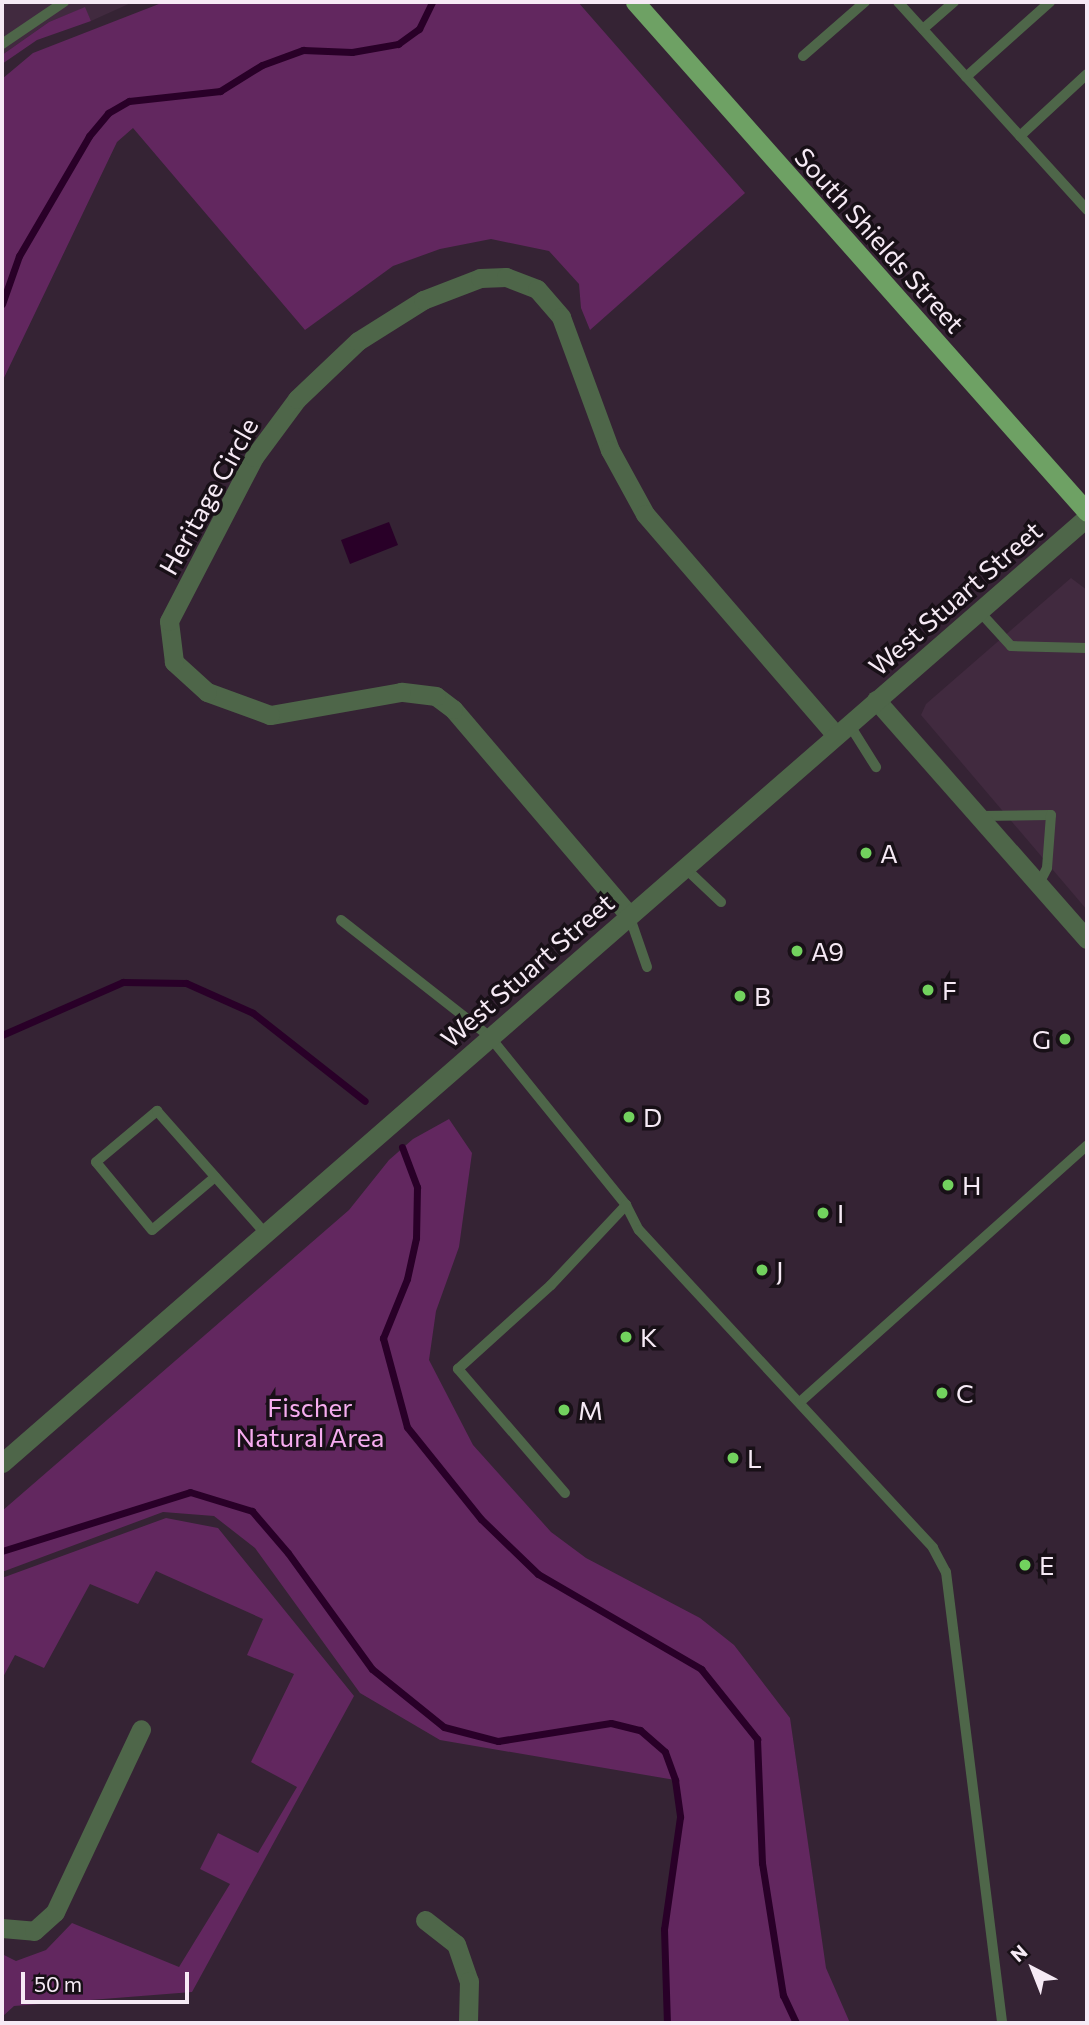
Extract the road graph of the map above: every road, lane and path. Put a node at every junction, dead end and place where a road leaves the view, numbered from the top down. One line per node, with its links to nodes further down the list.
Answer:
1 (64, 2): 8 (lane)
2 (865, 2): 9 (lane)
3 (898, 2): 7 (lane)
4 (954, 2): 7 (lane)
5 (1050, 2): 11 (lane)
6 (641, 4): 14 (main road, South Shields Street)
7 (923, 29): 11 (lane)
8 (2, 44)
9 (803, 56)
10 (1087, 74): 12 (lane)
11 (966, 77): 12 (lane)
12 (1020, 136): 13 (lane)
13 (1087, 210)
14 (1087, 515): 15 (street, West Stuart Street)
15 (979, 611): 16 (lane); 17 (street, West Stuart Street)
16 (1087, 648)
17 (876, 700): 18 (street, West Stuart Street); 20 (street)
18 (842, 730): 19 (lane); 21 (street, West Stuart Street); 24 (street, Heritage Circle)
19 (876, 766)
20 (981, 816): 22 (street); 22 (lane)
21 (684, 867): 23 (lane); 24 (street, West Stuart Street)
22 (1039, 884): 26 (street)
23 (721, 902)
24 (629, 915): 27 (lane); 28 (street, West Stuart Street)
25 (341, 920): 28 (lane)
26 (1087, 939)
27 (647, 967)
28 (490, 1037): 31 (lane); 32 (street, West Stuart Street)
29 (1087, 1145): 33 (lane)
30 (215, 1177): 30 (lane); 32 (lane)
31 (626, 1205): 33 (lane); 35 (lane)
32 (264, 1232): 34 (street, West Stuart Street)
33 (800, 1402): 40 (lane)
34 (2, 1463)
35 (565, 1493)
36 (141, 1729): 38 (street)
37 (425, 1920): 39 (street)
38 (2, 1928)
39 (468, 2023)
40 (1002, 2023)

